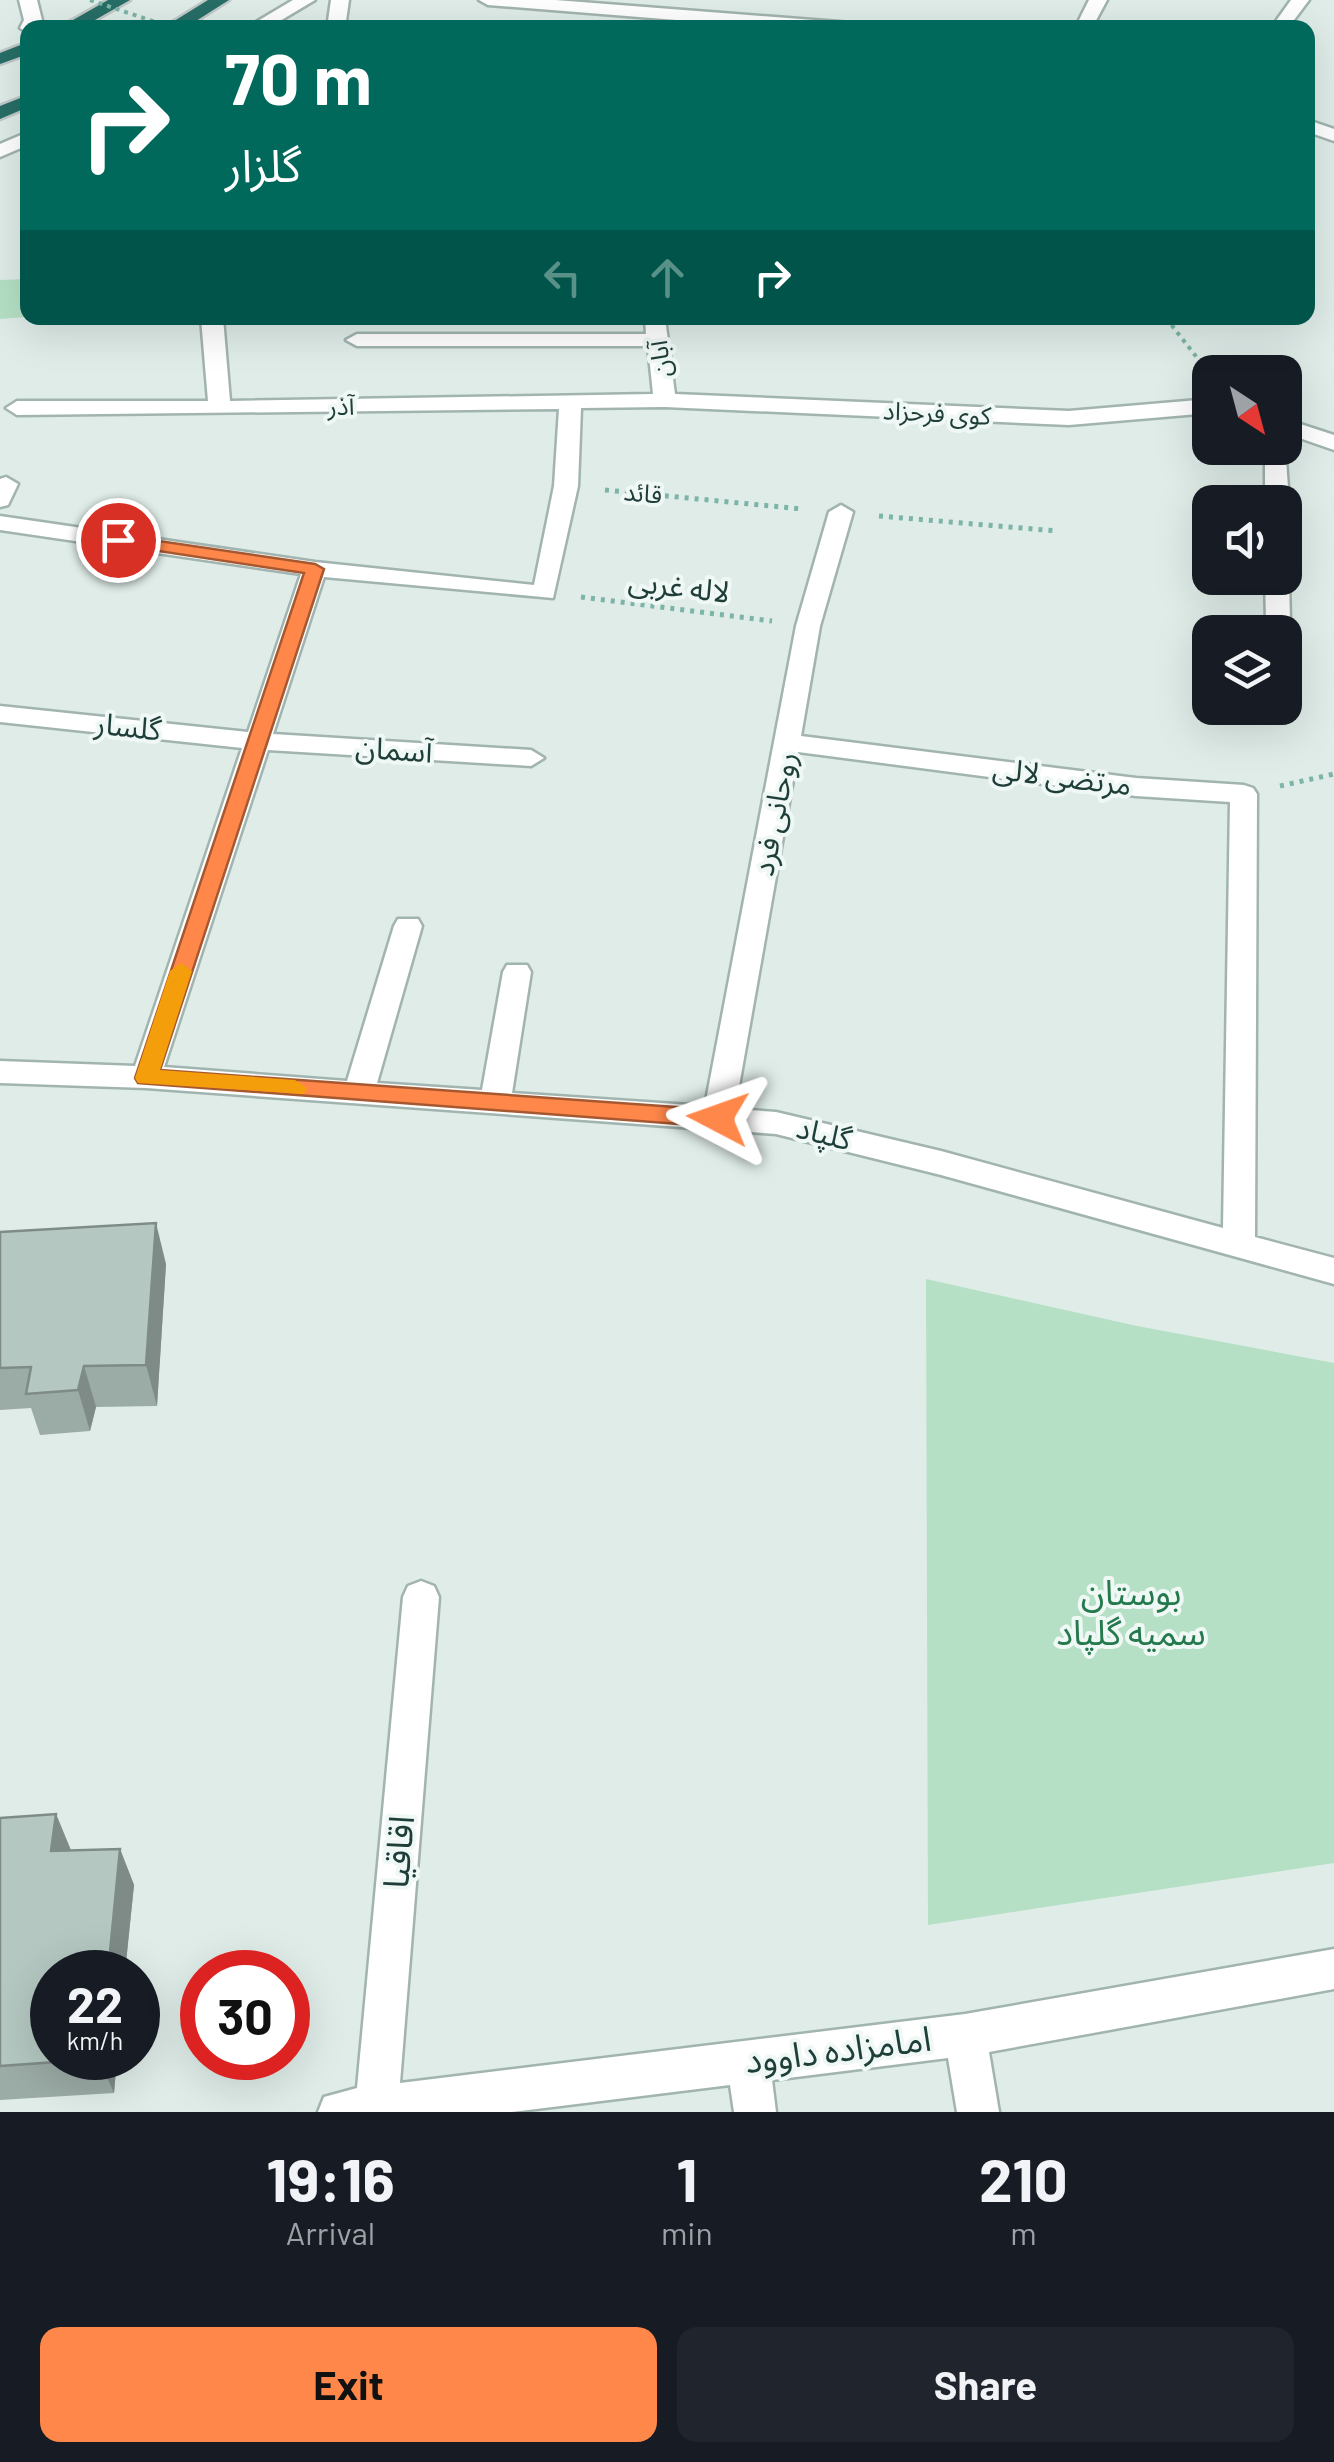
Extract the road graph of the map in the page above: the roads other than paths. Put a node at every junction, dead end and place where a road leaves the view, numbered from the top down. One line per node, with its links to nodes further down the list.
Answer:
1 (121, 0): 5 (highway)
2 (220, 0): 6 (highway)
3 (306, 0): 7 (street)
4 (488, 0): 8 (street)
5 (82, 20)
6 (186, 20)
7 (269, 20)
8 (748, 20)
9 (213, 325): 15 (street)
10 (656, 329): 11 (street); 13 (street, آبان)
11 (357, 340)
12 (570, 400): 13 (street, آذر); 15 (street, آذر); 21 (street)
13 (664, 400): 16 (street, کوی فرحزاد)
14 (17, 408): 15 (street, آذر)
15 (220, 408)
16 (1192, 408)
17 (1302, 432): 18 (street)
18 (1334, 444)
19 (841, 512): 24 (street, روحانی فرد)
20 (0, 523): 21 (street)
21 (315, 569): 23 (street)
22 (0, 714): 23 (street, گلسار)
23 (256, 741): 25 (street, آسمان); 29 (street)
24 (788, 743): 32 (street, روحانی فرد); 33 (street, مرتضی لالی)
25 (531, 758)
26 (408, 926): 30 (street)
27 (518, 972): 31 (street)
28 (0, 1072): 29 (street, گلپاد)
29 (146, 1078): 30 (street, گلپاد)
30 (359, 1092): 31 (street, گلپاد)
31 (495, 1103): 32 (street, گلپاد)
32 (718, 1118): 33 (street, گلپاد)
33 (1239, 1245): 34 (street, گلپاد)
34 (1334, 1271)
35 (421, 1597): 39 (street, اقاقیا)
36 (1334, 1970): 37 (street, امامزاده داوود)
37 (965, 2035): 38 (street, امامزاده داوود); 41 (street)
38 (748, 2061): 39 (street, امامزاده داوود); 40 (street)
39 (358, 2110)
40 (756, 2112)
41 (978, 2112)

